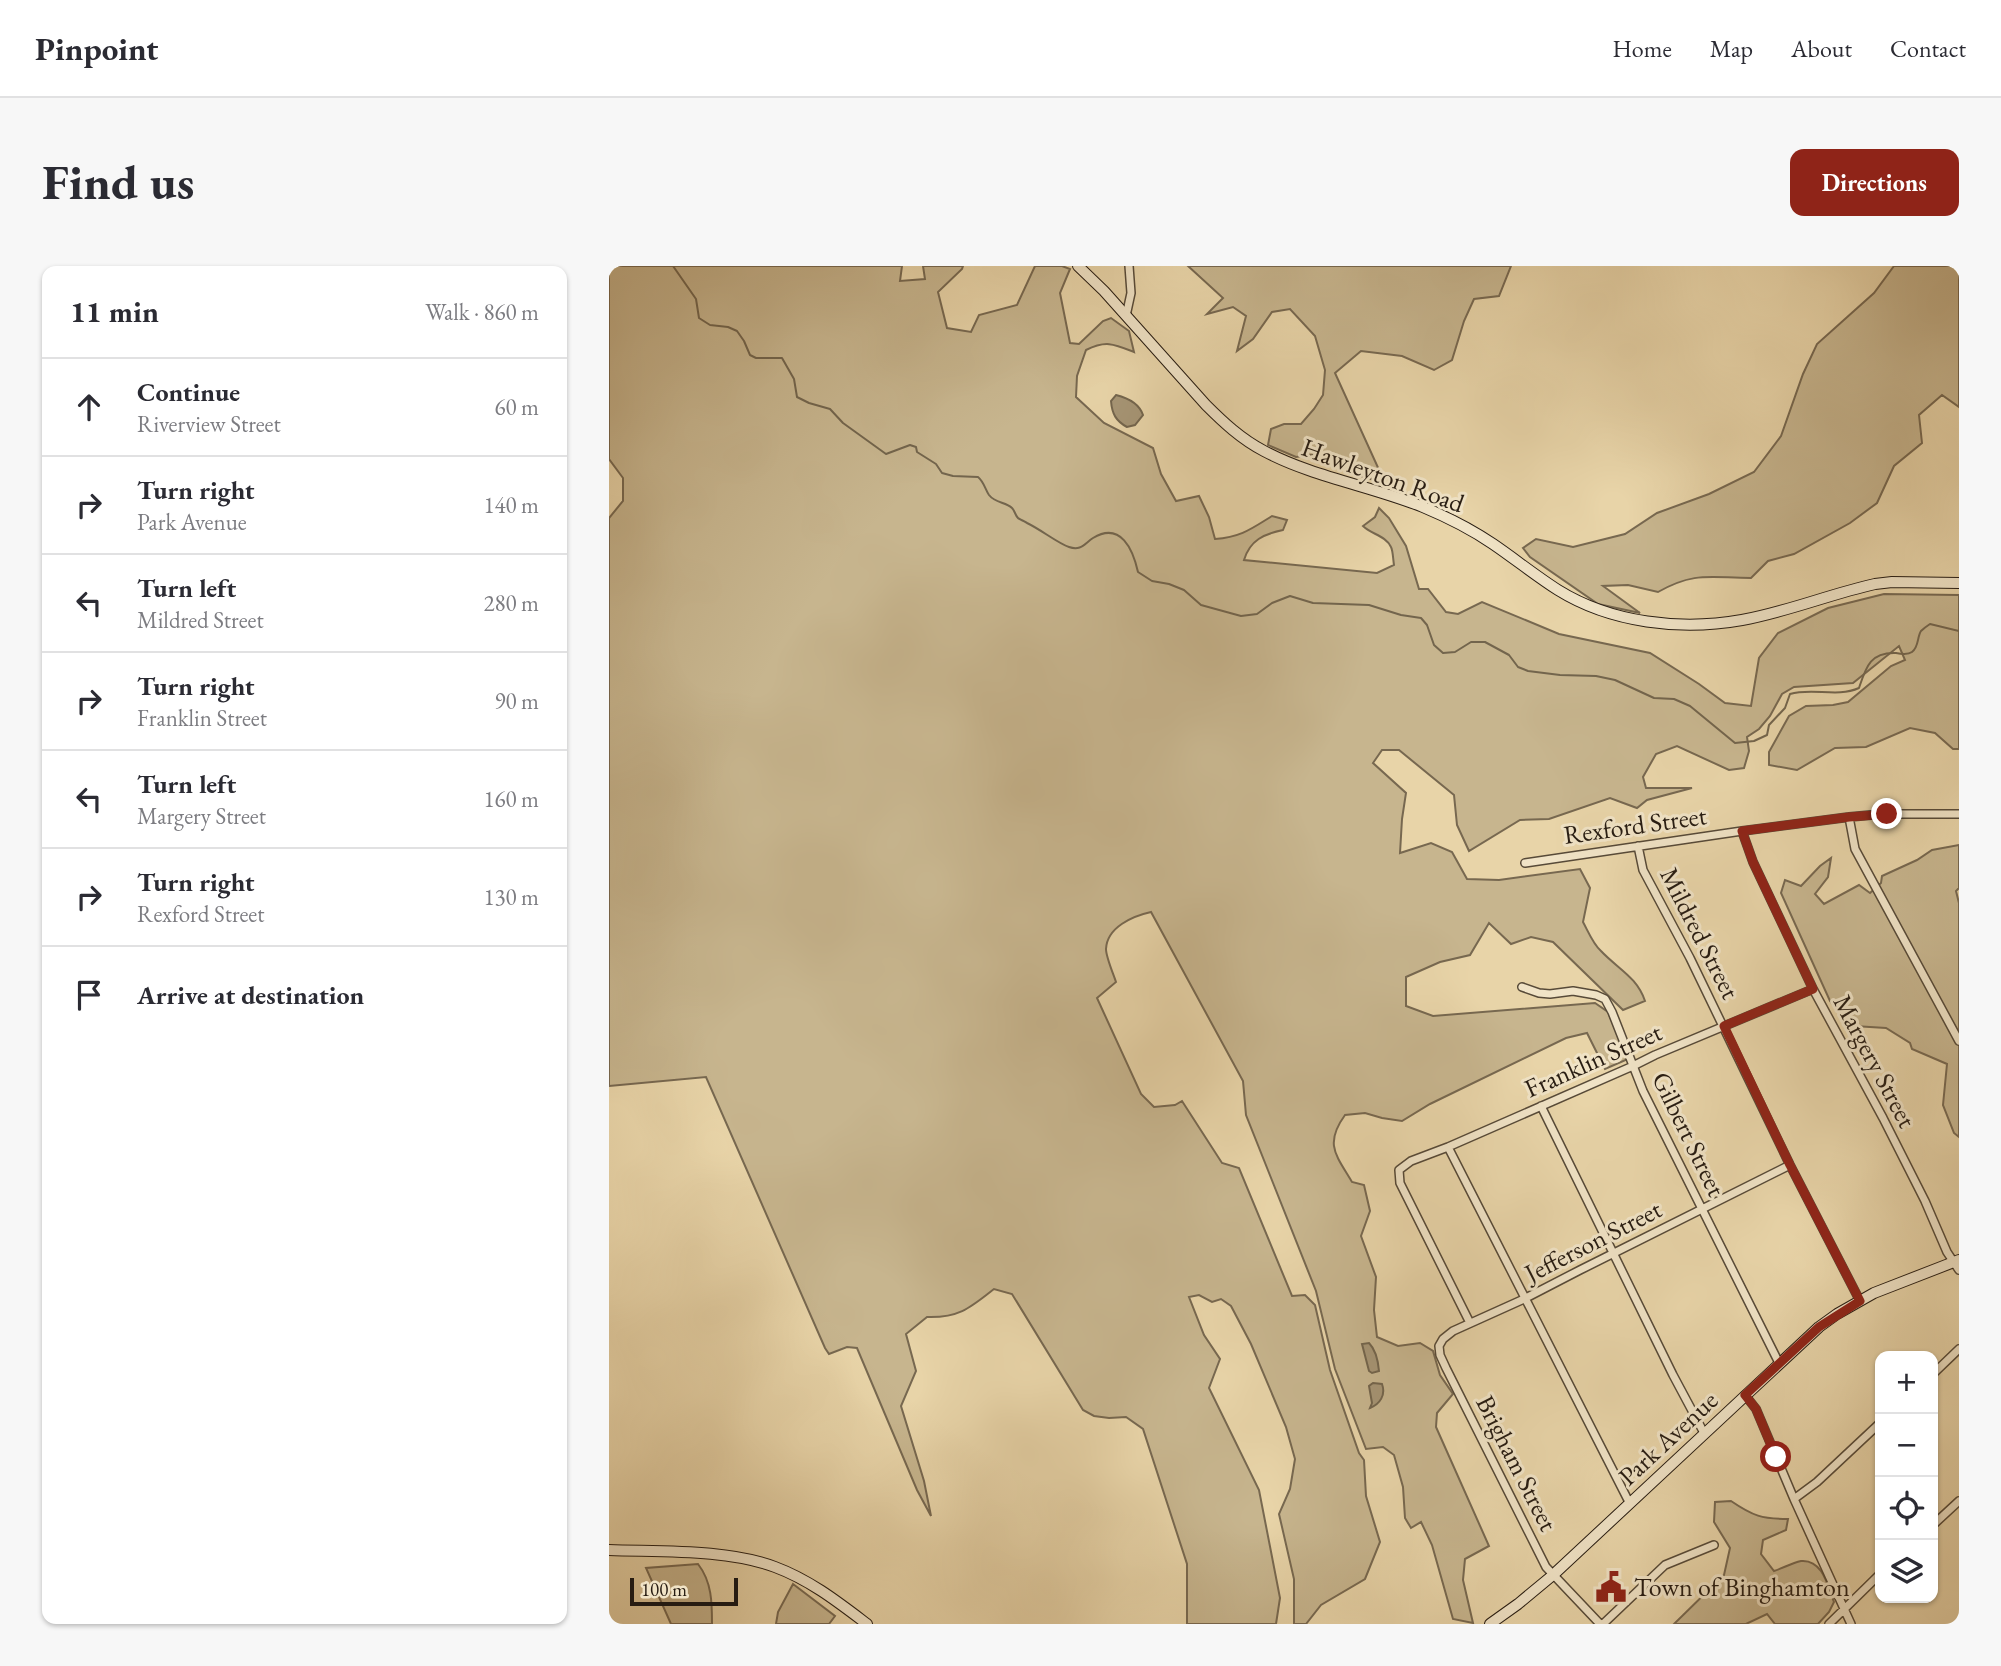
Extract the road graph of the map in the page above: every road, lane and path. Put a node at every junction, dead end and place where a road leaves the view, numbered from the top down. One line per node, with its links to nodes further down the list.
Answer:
1 (1077, 266): 3 (street, Hawleyton Road)
2 (1129, 266): 3 (street)
3 (1126, 316): 4 (street, Hawleyton Road)
4 (1959, 583)
5 (1959, 814): 6 (street, Rexford Street)
6 (1849, 817): 7 (street, Rexford Street); 13 (street)
7 (1742, 831): 8 (street, Rexford Street); 11 (street, Margery Street)
8 (1638, 846): 9 (street, Rexford Street); 12 (street, Mildred Street)
9 (1525, 863)
10 (1522, 987): 14 (street, Gilbert Street)
11 (1813, 989): 12 (street, Franklin Street); 20 (street, Margery Street)
12 (1724, 1026): 14 (street, Franklin Street); 17 (street, Mildred Street)
13 (1959, 1041)
14 (1633, 1066): 15 (street, Franklin Street); 18 (street, Gilbert Street)
15 (1541, 1106): 16 (street, Franklin Street); 19 (street)
16 (1448, 1147): 21 (street); 23 (street, Franklin Street)
17 (1790, 1165): 18 (street, Jefferson Street); 22 (street, Mildred Street)
18 (1702, 1208): 19 (street, Jefferson Street); 25 (street, Gilbert Street)
19 (1613, 1253): 21 (street, Jefferson Street); 30 (street)
20 (1957, 1264): 22 (street, Park Avenue)
21 (1524, 1299): 23 (street, Jefferson Street); 33 (street)
22 (1860, 1301): 25 (street, Park Avenue)
23 (1470, 1323): 26 (street, Jefferson Street)
24 (1959, 1349): 27 (street)
25 (1779, 1363): 28 (street, Park Avenue)
26 (1446, 1368): 37 (street, Brigham Street)
27 (1938, 1369)
28 (1745, 1395): 30 (street, Park Avenue); 31 (street)
29 (1875, 1428): 31 (street)
30 (1704, 1433): 33 (street, Park Avenue)
31 (1794, 1499): 39 (street)
32 (1959, 1501): 34 (street)
33 (1629, 1503): 37 (street, Park Avenue)
34 (1938, 1520)
35 (1714, 1545): 42 (street)
36 (609, 1550): 40 (street)
37 (1553, 1576): 41 (street, Park Avenue); 42 (street, Brigham Street)
38 (1875, 1579): 39 (street)
39 (1844, 1609): 43 (street); 44 (street)
40 (867, 1624)
41 (1490, 1624)
42 (1602, 1624)
43 (1829, 1624)
44 (1850, 1624)

